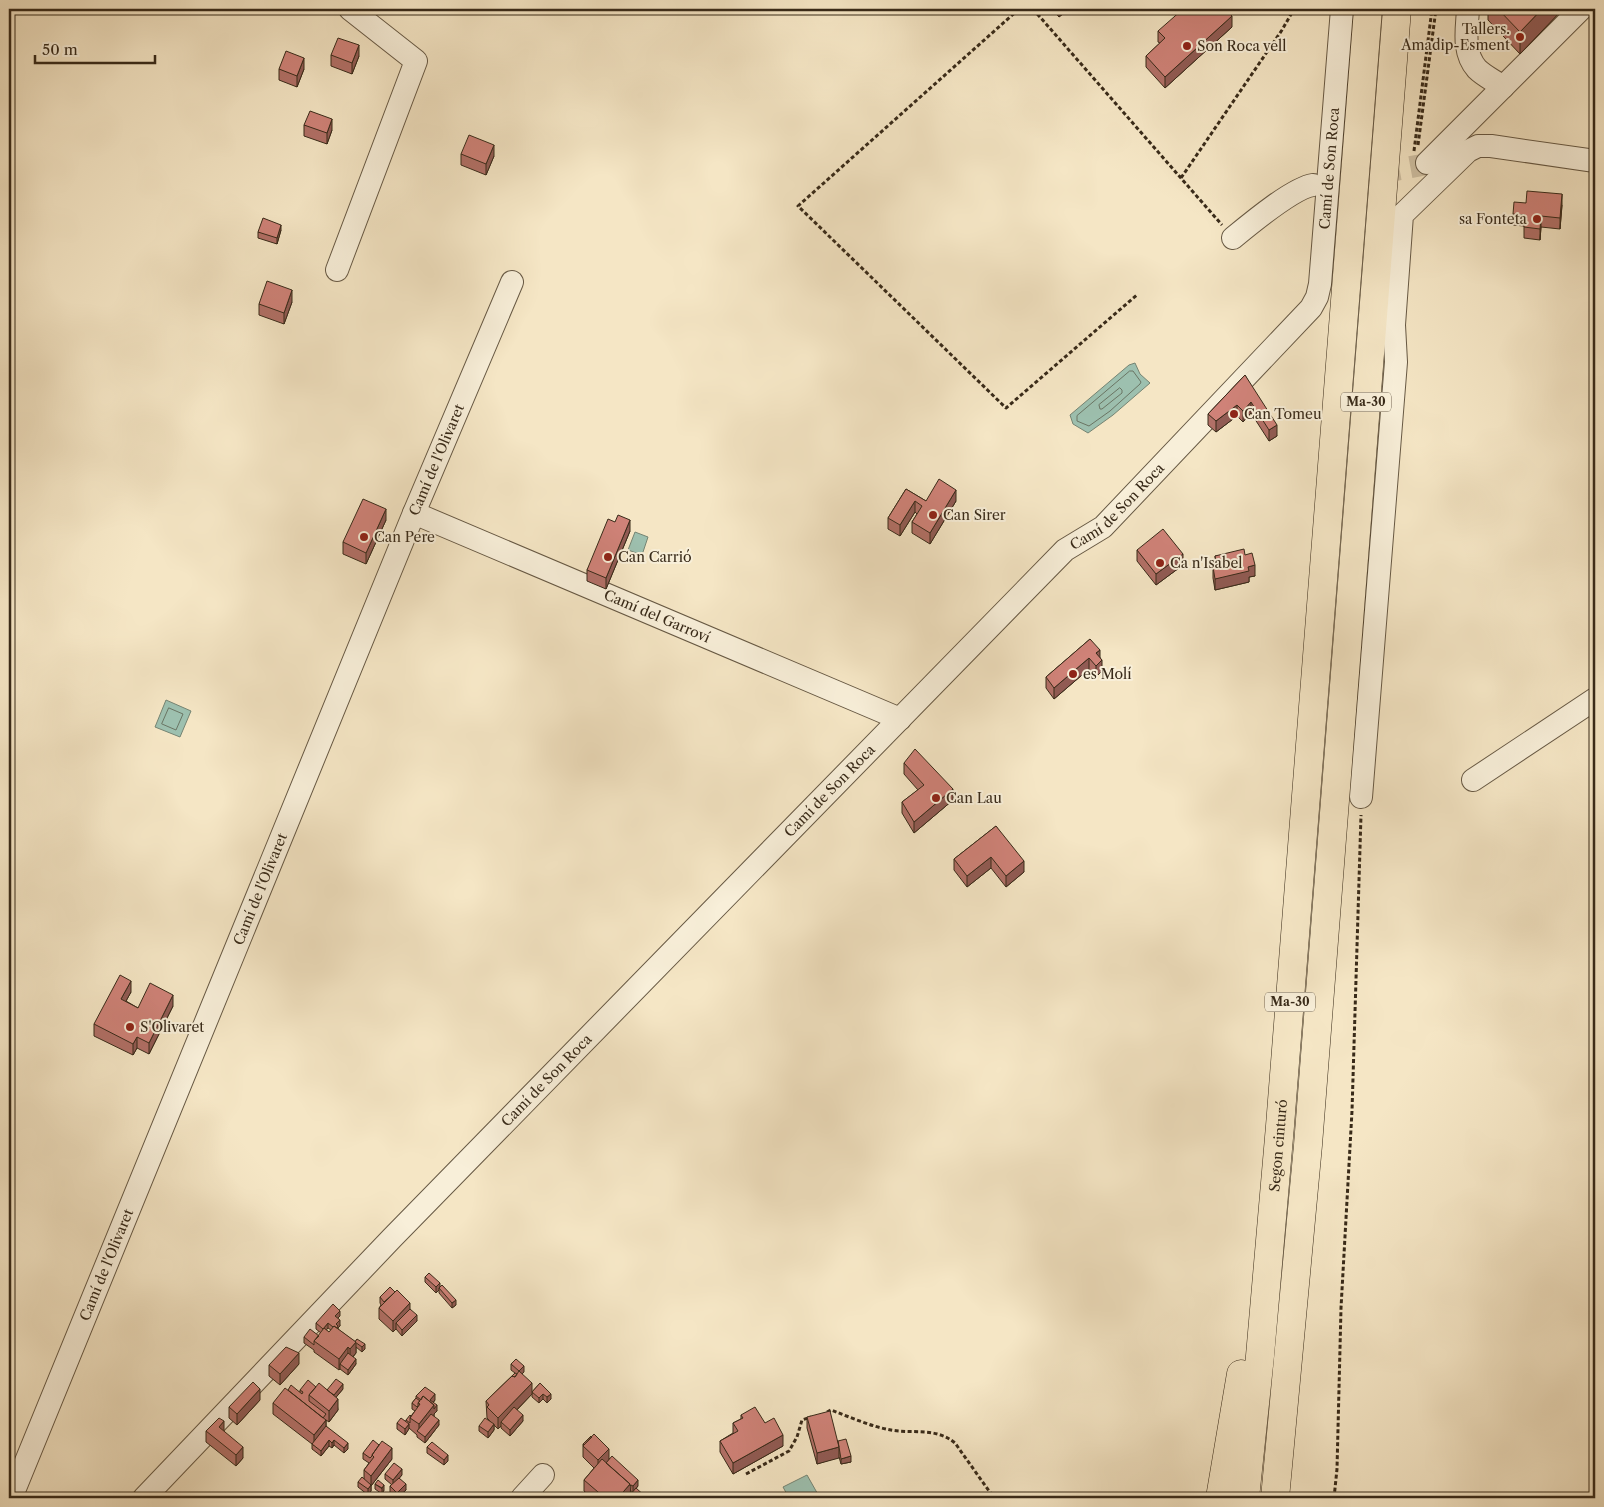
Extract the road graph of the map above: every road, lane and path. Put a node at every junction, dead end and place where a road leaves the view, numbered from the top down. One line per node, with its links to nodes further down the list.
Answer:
1 (350, 9): 18 (street)
2 (1019, 9): 20 (path)
3 (1033, 9): 15 (path)
4 (1294, 9): 15 (path)
5 (1342, 9): 23 (street, Camí de Son Roca)
6 (1368, 9): 26 (highway, Segon cinturó / Ma-30)
7 (1397, 9): 27 (highway, Ma-30)
8 (1432, 9): 13 (path)
9 (1436, 9): 13 (path)
10 (1468, 9): 12 (street)
11 (1581, 9): 12 (street)
12 (1503, 87): 13 (street)
13 (1419, 155)
14 (1595, 161): 25 (street)
15 (1181, 178): 17 (path)
16 (1313, 185): 17 (street)
17 (1228, 232)
18 (337, 270)
19 (512, 282): 21 (street, Camí de l'Olivaret)
20 (1138, 294)
21 (414, 513): 23 (street, Camí del Garroví); 32 (street, Camí de l'Olivaret)
22 (1595, 699): 24 (street)
23 (900, 719): 33 (street, Camí de Son Roca)
24 (1473, 780)
25 (1362, 797): 40 (path)
26 (1272, 1211): 36 (highway); 37 (highway, Segon cinturó / Ma-30)
27 (1300, 1233): 38 (highway, Ma-30); 39 (highway)
28 (824, 1413): 35 (path)
29 (817, 1415): 30 (path)
30 (746, 1474)
31 (544, 1475): 34 (street)
32 (11, 1498)
33 (144, 1498)
34 (522, 1498)
35 (994, 1498)
36 (1220, 1498)
37 (1245, 1498)
38 (1275, 1498)
39 (1294, 1498)
40 (1334, 1498)

